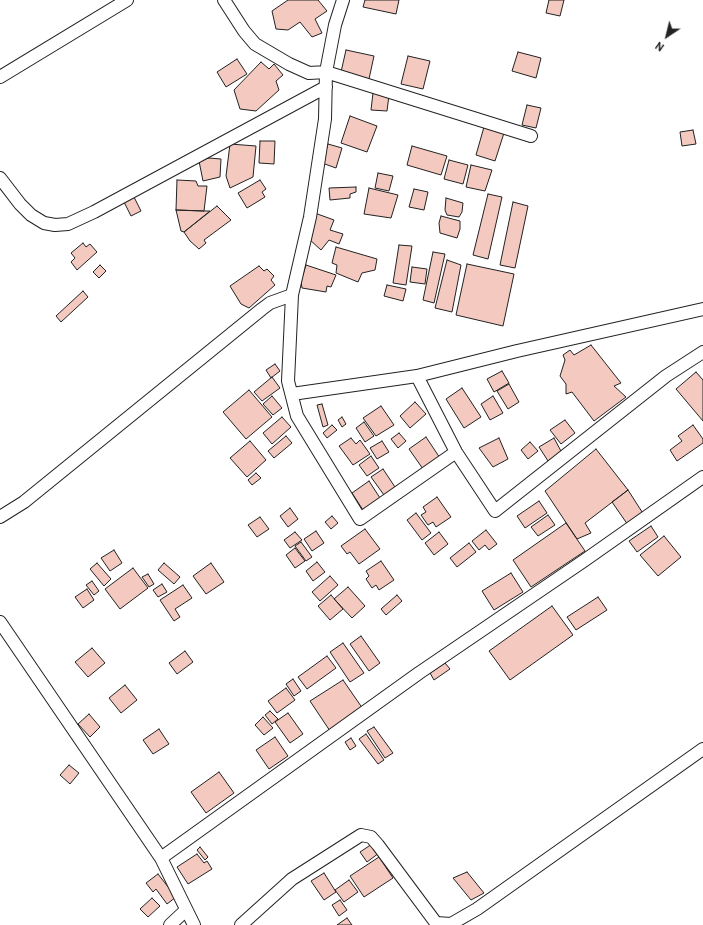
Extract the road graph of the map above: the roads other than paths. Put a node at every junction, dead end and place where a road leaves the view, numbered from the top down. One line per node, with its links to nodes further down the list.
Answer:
1 (128, 0): 5 (street)
2 (224, 0): 4 (street)
3 (343, 0): 4 (street)
4 (326, 72): 6 (street); 7 (street)
5 (0, 77)
6 (326, 87): 8 (street); 9 (street)
7 (531, 136)
8 (0, 178)
9 (292, 295): 13 (street); 16 (street)
10 (703, 309): 12 (street)
11 (703, 352): 14 (street)
12 (417, 376): 13 (street); 14 (street)
13 (292, 394): 14 (street)
14 (456, 452)
15 (703, 477): 19 (street)
16 (0, 517)
17 (0, 622): 19 (street)
18 (703, 749): 23 (street)
19 (161, 858): 20 (street)
20 (186, 910): 21 (street); 22 (street)
21 (170, 925)
22 (194, 925)
23 (241, 925)

